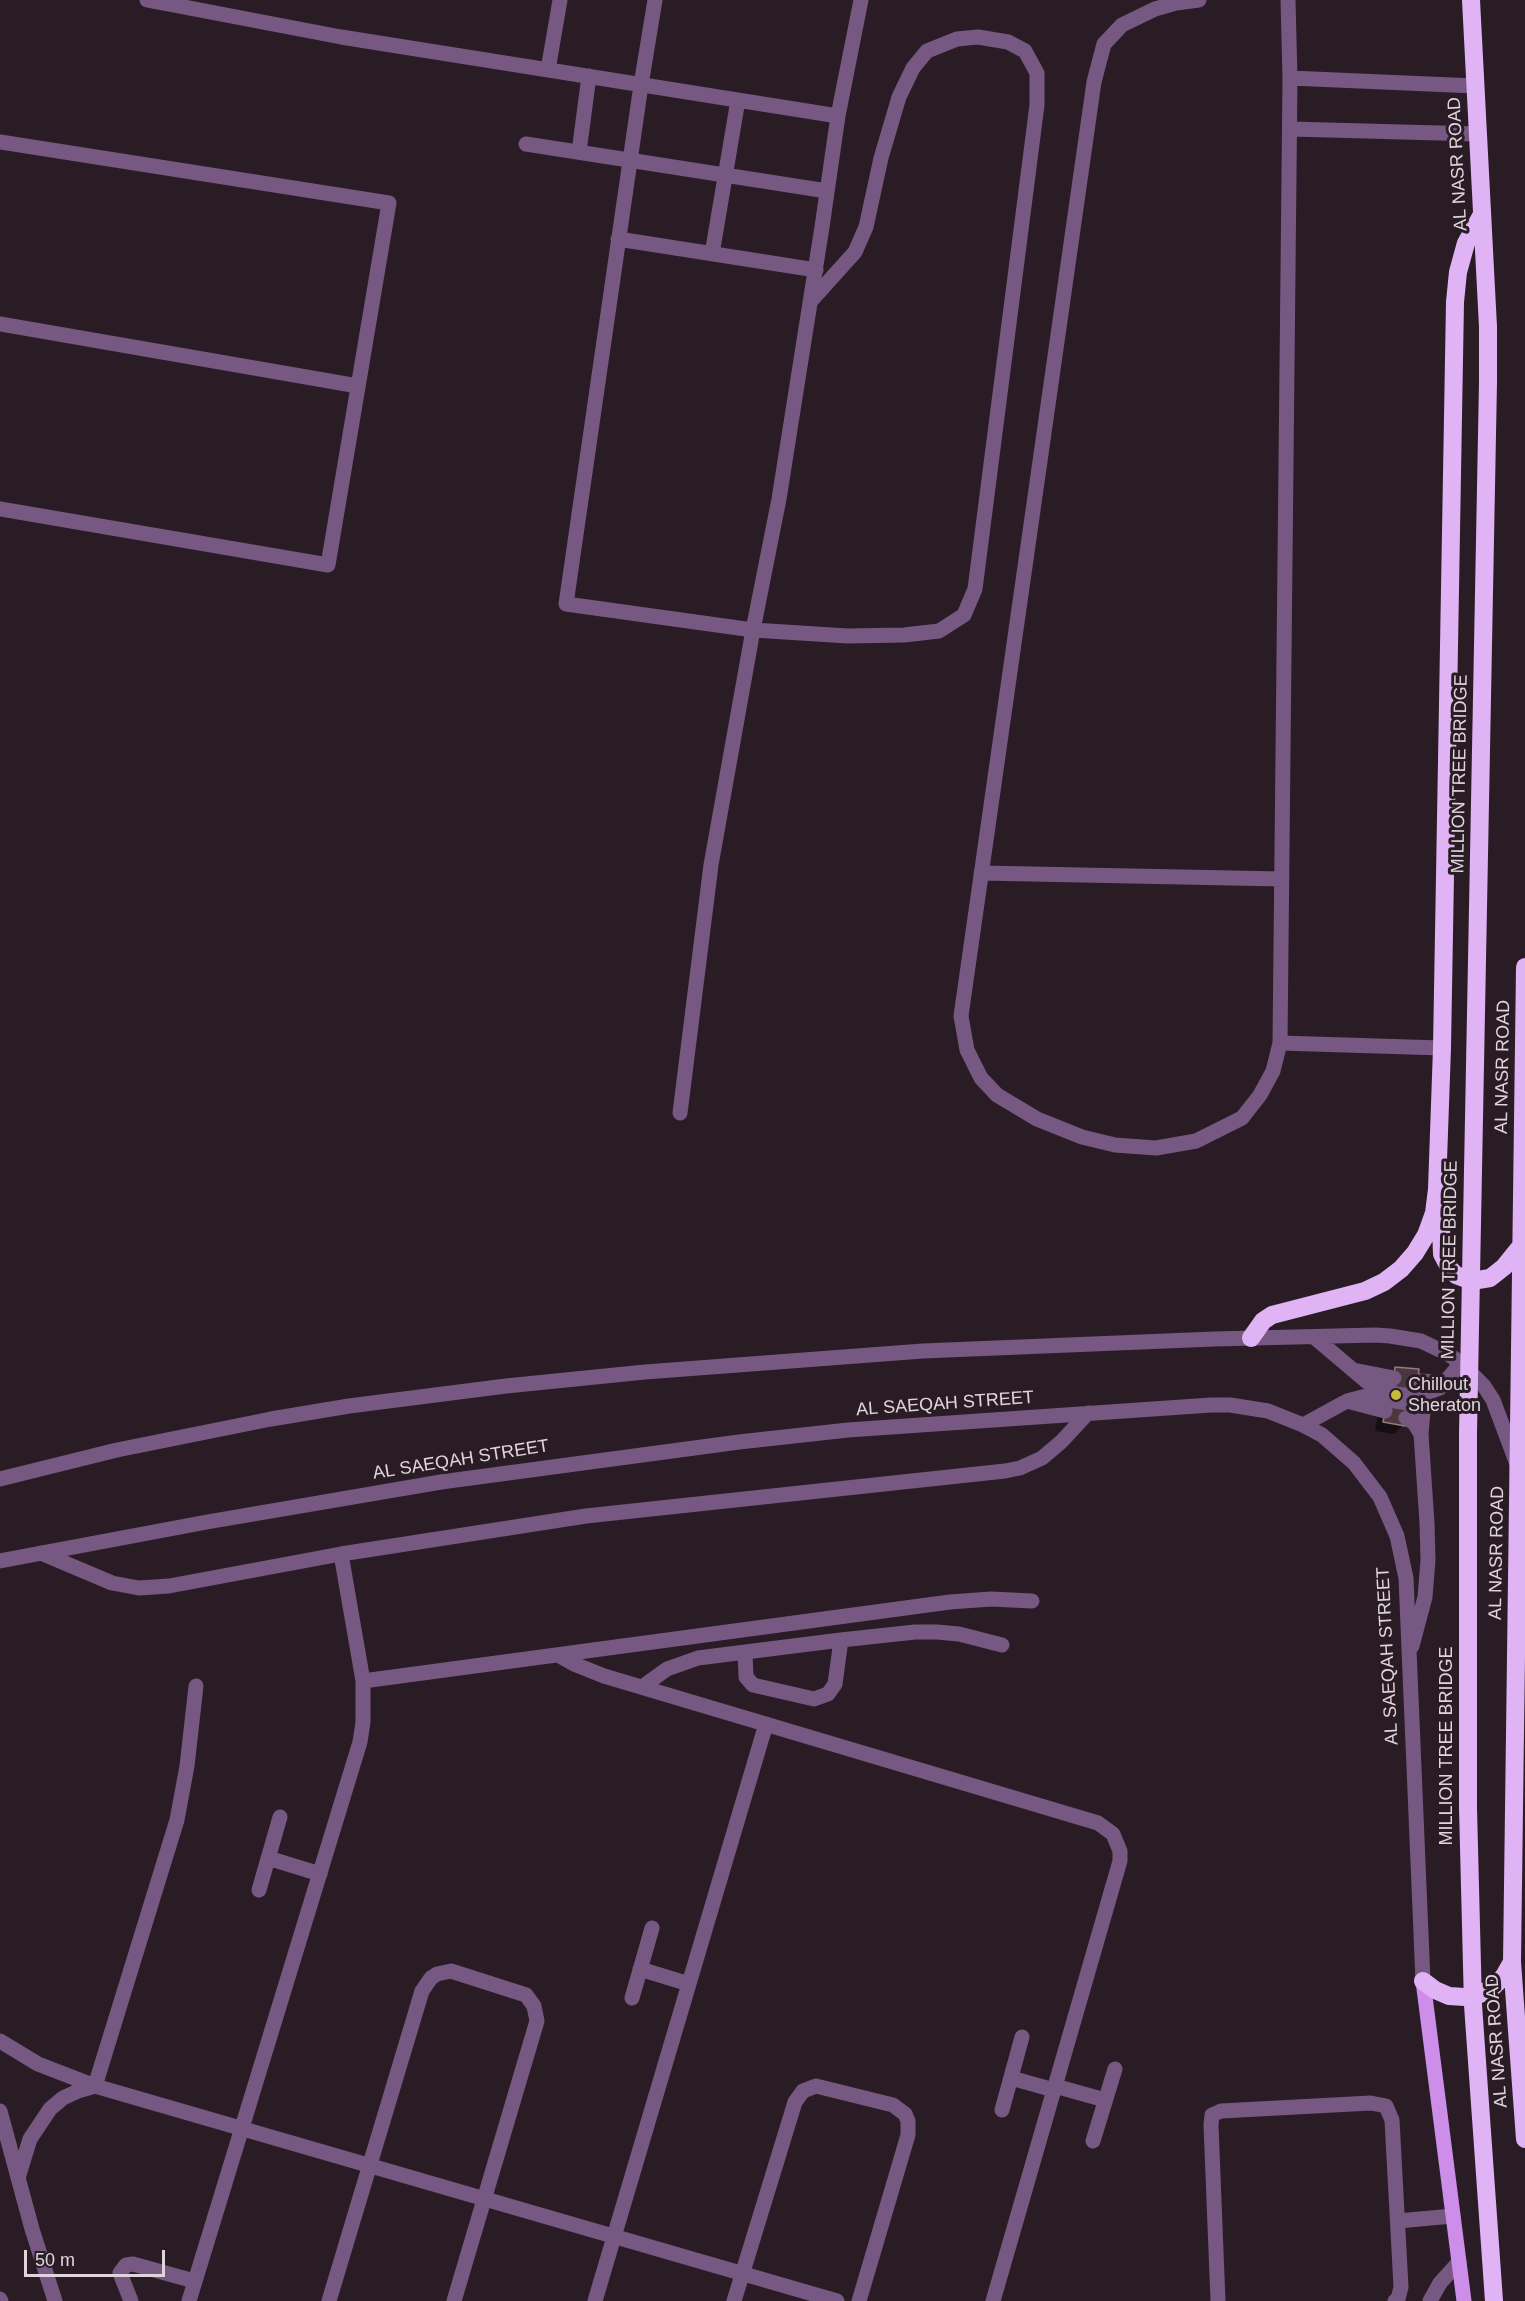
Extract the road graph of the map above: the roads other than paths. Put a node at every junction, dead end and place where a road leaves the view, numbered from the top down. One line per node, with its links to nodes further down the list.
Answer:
1 (147, 0): 8 (street)
2 (560, 0): 9 (street)
3 (655, 0): 12 (street)
4 (861, 0): 15 (street)
5 (1199, 0): 34 (street)
6 (1288, 0): 11 (street)
7 (1471, 0): 13 (highway, AL NASR ROAD)
8 (221, 7): 9 (street)
9 (548, 70): 10 (street)
10 (590, 76): 12 (street); 20 (street)
11 (1290, 78): 13 (street); 16 (street)
12 (640, 85): 14 (street); 21 (street)
13 (1475, 86): 17 (highway, AL NASR ROAD)
14 (738, 100): 15 (street); 22 (street)
15 (838, 116): 23 (street)
16 (1290, 129): 17 (street); 35 (street)
17 (1477, 134): 24 (highway, AL NASR ROAD)
18 (0, 142): 31 (street)
19 (526, 144): 20 (street)
20 (579, 152): 21 (street)
21 (630, 159): 22 (street); 25 (street)
22 (724, 175): 23 (street); 26 (street)
23 (827, 191): 27 (street)
24 (1482, 216): 30 (highway, AL NASR ROAD); 38 (highway)
25 (618, 239): 26 (street); 33 (street)
26 (712, 254): 27 (street)
27 (816, 270): 28 (street)
28 (810, 302): 33 (street); 33 (street)
29 (0, 324): 31 (street)
30 (1488, 327): 117 (highway, MILLION TREE BRIDGE, bridge)
31 (358, 386): 32 (street)
32 (0, 509)
33 (753, 630): 39 (street)
34 (981, 873): 35 (street); 37 (street)
35 (1282, 879): 37 (street)
36 (1525, 967): 41 (highway, AL NASR ROAD)
37 (1280, 1043): 38 (street)
38 (1442, 1048): 40 (highway)
39 (680, 1113)
40 (1437, 1189): 42 (highway); 44 (highway)
41 (1523, 1198): 42 (highway, AL NASR ROAD)
42 (1521, 1246): 56 (highway, AL NASR ROAD)
43 (1314, 1337): 44 (street); 45 (street); 46 (street)
44 (1251, 1338): 57 (street)
45 (1461, 1363): 49 (street); 56 (street)
46 (1353, 1370): 47 (street); 49 (street)
47 (1394, 1378)
48 (1418, 1381): 49 (street)
49 (1445, 1382)
50 (1347, 1401): 51 (street); 54 (street); 55 (street)
51 (1385, 1412)
52 (1088, 1413): 54 (street, AL SAEQAH STREET); 58 (street, AL SAEQAH STREET); 59 (street)
53 (1406, 1418): 55 (street)
54 (1303, 1425): 66 (street, AL SAEQAH STREET)
55 (1421, 1434): 66 (street)
56 (1519, 1470): 71 (highway, AL NASR ROAD)
57 (0, 1479)
58 (41, 1553): 59 (street); 60 (street, AL SAEQAH STREET)
59 (341, 1554): 67 (street)
60 (0, 1561)
61 (1032, 1601): 65 (street)
62 (841, 1640): 63 (street); 64 (street); 64 (street)
63 (1002, 1645)
64 (745, 1653): 69 (street)
65 (558, 1655): 67 (street); 69 (street)
66 (1408, 1658): 79 (street, AL SAEQAH STREET)
67 (363, 1681): 74 (street)
68 (196, 1686): 86 (street)
69 (642, 1687): 70 (street)
70 (766, 1724): 80 (street); 87 (street)
71 (1520, 1790): 77 (highway, AL NASR ROAD)
72 (280, 1817): 73 (street)
73 (268, 1858): 74 (street); 75 (street)
74 (320, 1874): 91 (street)
75 (259, 1890)
76 (652, 1928): 78 (street)
77 (1519, 1966): 79 (highway); 92 (highway, AL NASR ROAD)
78 (640, 1969): 80 (street); 81 (street)
79 (1423, 1981): 97 (main road)
80 (689, 1984): 99 (street)
81 (632, 1998)
82 (1022, 2037): 85 (street)
83 (0, 2041): 86 (street)
84 (1115, 2069): 88 (street)
85 (1011, 2078): 87 (street); 89 (street)
86 (95, 2086): 91 (street); 95 (street)
87 (1054, 2088): 88 (street); 112 (street)
88 (1105, 2100): 93 (street)
89 (1002, 2110)
90 (0, 2111): 95 (street)
91 (241, 2129): 94 (street); 102 (street)
92 (1525, 2139)
93 (1093, 2141)
94 (369, 2166): 96 (street); 96 (street); 106 (street)
95 (18, 2178): 103 (street)
96 (484, 2200): 99 (street); 107 (street)
97 (1453, 2216): 98 (street); 100 (main road)
98 (1398, 2221): 113 (street); 114 (street)
99 (614, 2237): 101 (street); 108 (street)
100 (1459, 2262): 115 (street); 116 (main road)
101 (743, 2273): 109 (street); 110 (street); 111 (street)
102 (194, 2282): 104 (street); 105 (street)
103 (55, 2301)
104 (131, 2301)
105 (189, 2301)
106 (328, 2301)
107 (454, 2301)
108 (595, 2301)
109 (734, 2301)
110 (837, 2301)
111 (859, 2301)
112 (993, 2301)
113 (1218, 2301)
114 (1395, 2301)
115 (1430, 2301)
116 (1464, 2301)
117 (1494, 2301)

